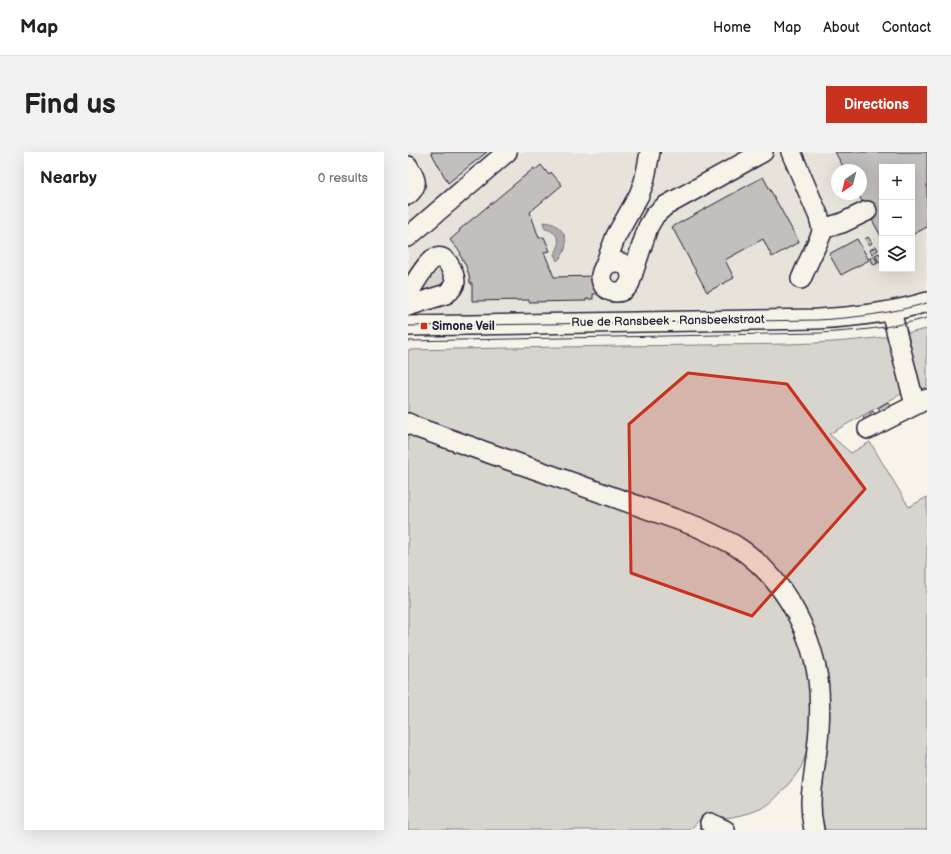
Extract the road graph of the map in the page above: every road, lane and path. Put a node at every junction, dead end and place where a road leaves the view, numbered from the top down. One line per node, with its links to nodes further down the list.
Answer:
1 (508, 152): 9 (street)
2 (650, 152): 3 (street)
3 (763, 152)
4 (791, 152): 8 (street)
5 (408, 166): 6 (street)
6 (408, 195)
7 (867, 211): 8 (street)
8 (822, 229): 10 (street)
9 (408, 237)
10 (801, 279)
11 (408, 294): 13 (street)
12 (927, 302): 14 (street, Rue de Ransbeek - Ransbeekstraat)
13 (408, 306)
14 (891, 311): 15 (street, Rue de Ransbeek - Ransbeekstraat); 16 (street)
15 (408, 326)
16 (921, 402): 18 (street)
17 (408, 423): 19 (street)
18 (868, 429)
19 (814, 830)

